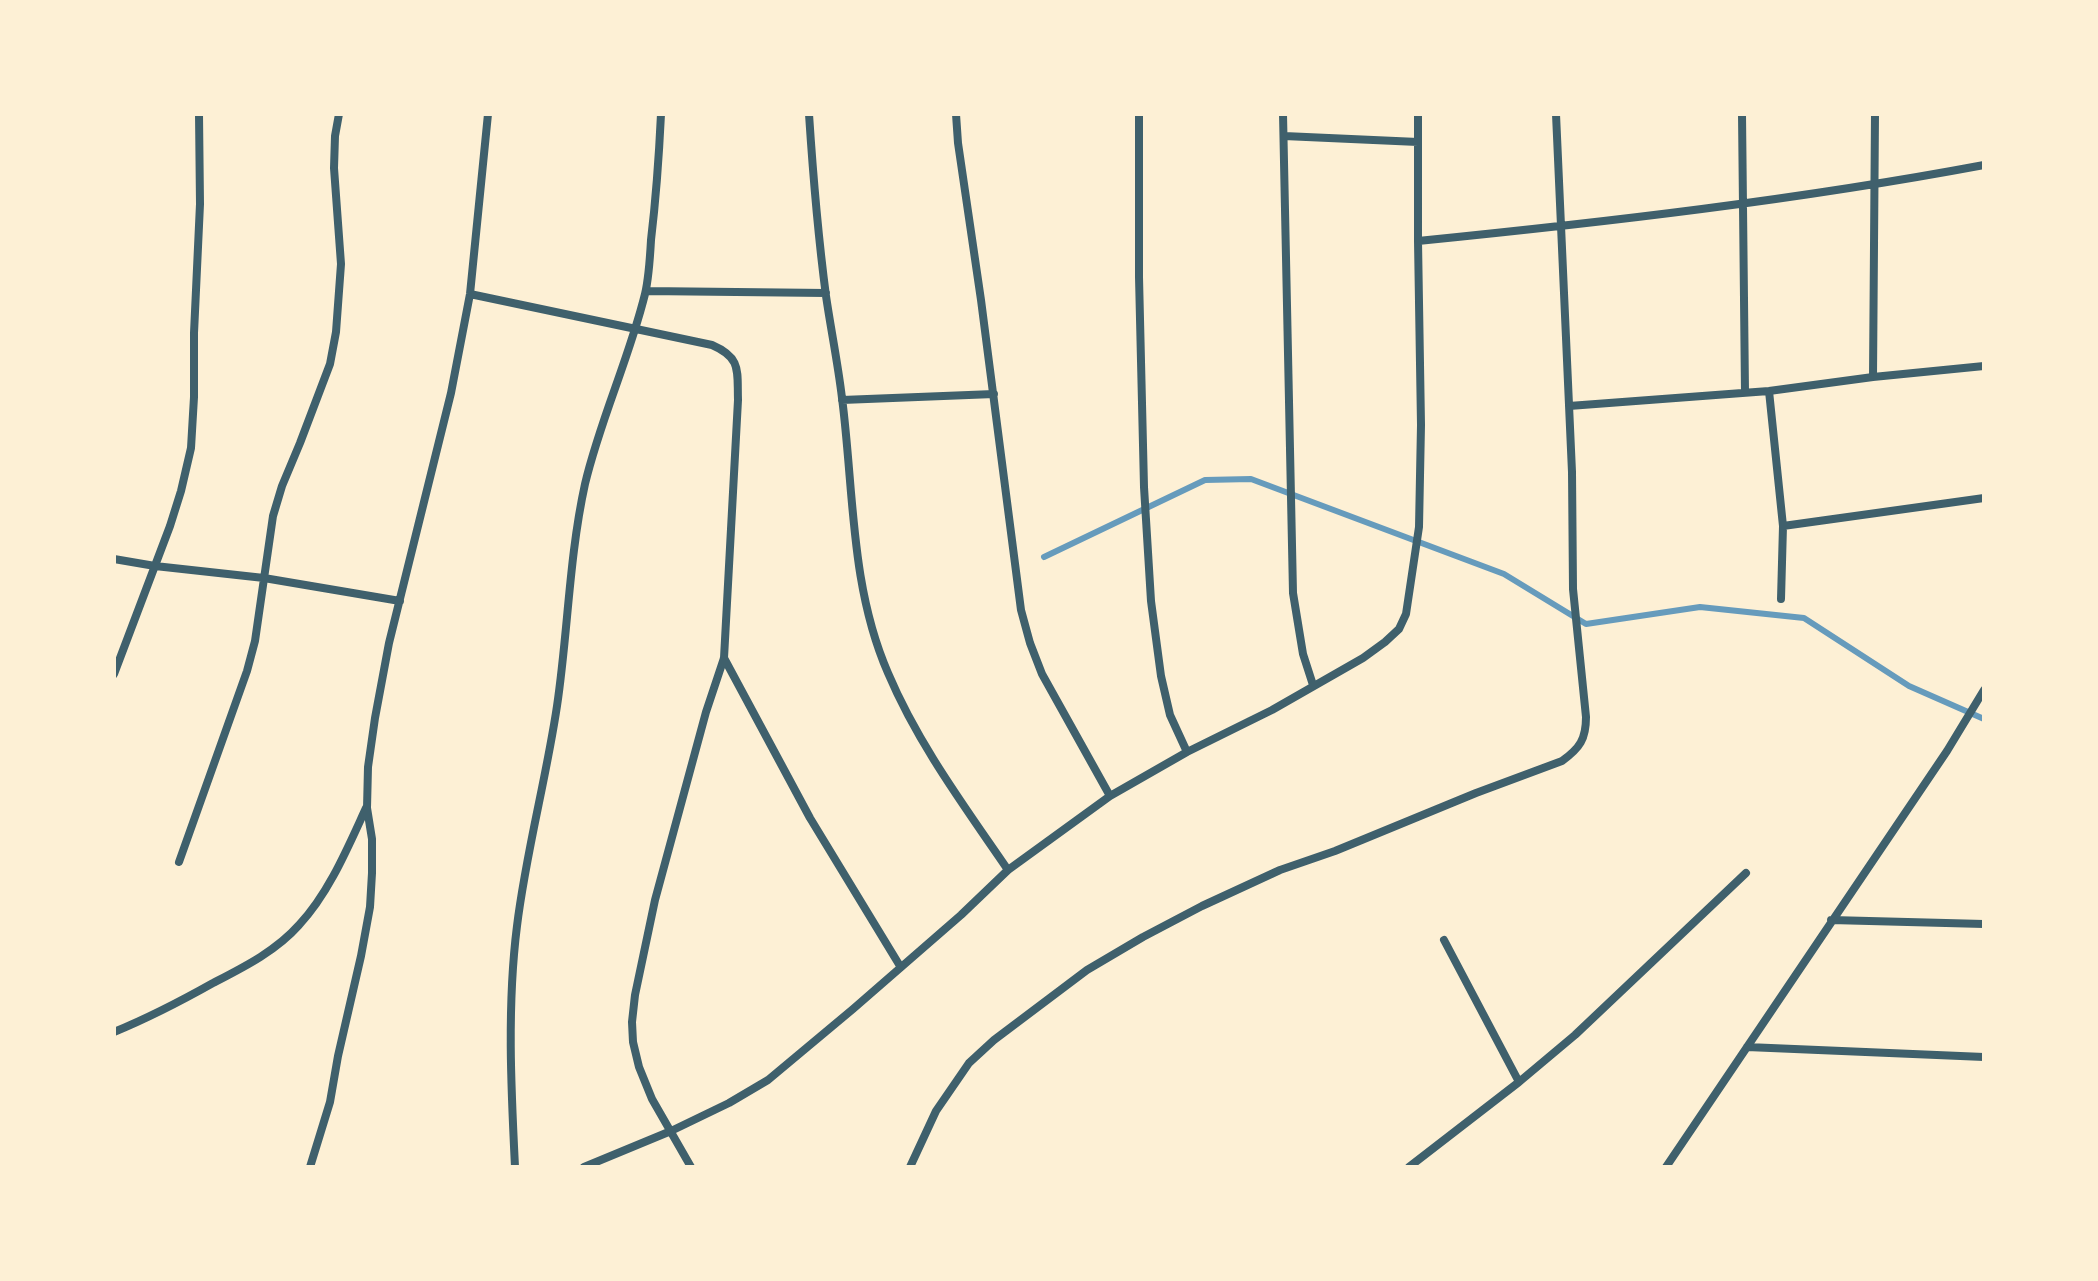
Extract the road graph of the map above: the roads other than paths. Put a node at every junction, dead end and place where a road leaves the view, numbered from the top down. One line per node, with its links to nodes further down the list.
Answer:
1 (199, 114): 34 (street)
2 (339, 114): 35 (street)
3 (488, 114): 22 (street)
4 (661, 114): 20 (street)
5 (809, 114): 21 (street)
6 (956, 114): 28 (street)
7 (1139, 114): 42 (street)
8 (1283, 114): 13 (street)
9 (1418, 114): 14 (street)
10 (1556, 114): 18 (street)
11 (1742, 114): 17 (street)
12 (1875, 114): 16 (street)
13 (1284, 136): 14 (street); 40 (street)
14 (1418, 142): 19 (street)
15 (1984, 165): 16 (street)
16 (1875, 185): 17 (street); 25 (street)
17 (1742, 203): 18 (street); 27 (street)
18 (1561, 226): 19 (street); 30 (street)
19 (1418, 241): 40 (street)
20 (646, 291): 21 (street); 23 (street)
21 (826, 293): 29 (street)
22 (470, 294): 23 (street); 37 (street)
23 (635, 328): 38 (street); 58 (street)
24 (1984, 366): 25 (street)
25 (1873, 377): 26 (street)
26 (1769, 391): 27 (street); 32 (street)
27 (1745, 392): 30 (street)
28 (994, 394): 29 (street); 43 (street)
29 (842, 400): 46 (street)
30 (1569, 406): 61 (street)
31 (1984, 498): 32 (street)
32 (1783, 526): 36 (street)
33 (114, 559): 34 (street)
34 (155, 566): 35 (street); 39 (street)
35 (264, 578): 37 (street); 45 (street)
36 (1781, 599)
37 (400, 601): 44 (street)
38 (724, 658): 51 (street); 56 (street)
39 (114, 674)
40 (1313, 685): 42 (street)
41 (1984, 690): 48 (street)
42 (1187, 752): 43 (street)
43 (1110, 796): 46 (street)
44 (367, 808): 52 (street); 57 (street)
45 (179, 862)
46 (1008, 870): 51 (street)
47 (1746, 873): 55 (street)
48 (1831, 920): 49 (street); 53 (street)
49 (1984, 924)
50 (1444, 940): 55 (street)
51 (900, 966): 56 (street)
52 (114, 1032)
53 (1747, 1047): 54 (street); 63 (street)
54 (1984, 1057)
55 (1519, 1082): 62 (street)
56 (671, 1131): 59 (street); 60 (street)
57 (310, 1167)
58 (515, 1167)
59 (584, 1167)
60 (691, 1167)
61 (910, 1167)
62 (1409, 1167)
63 (1666, 1167)

